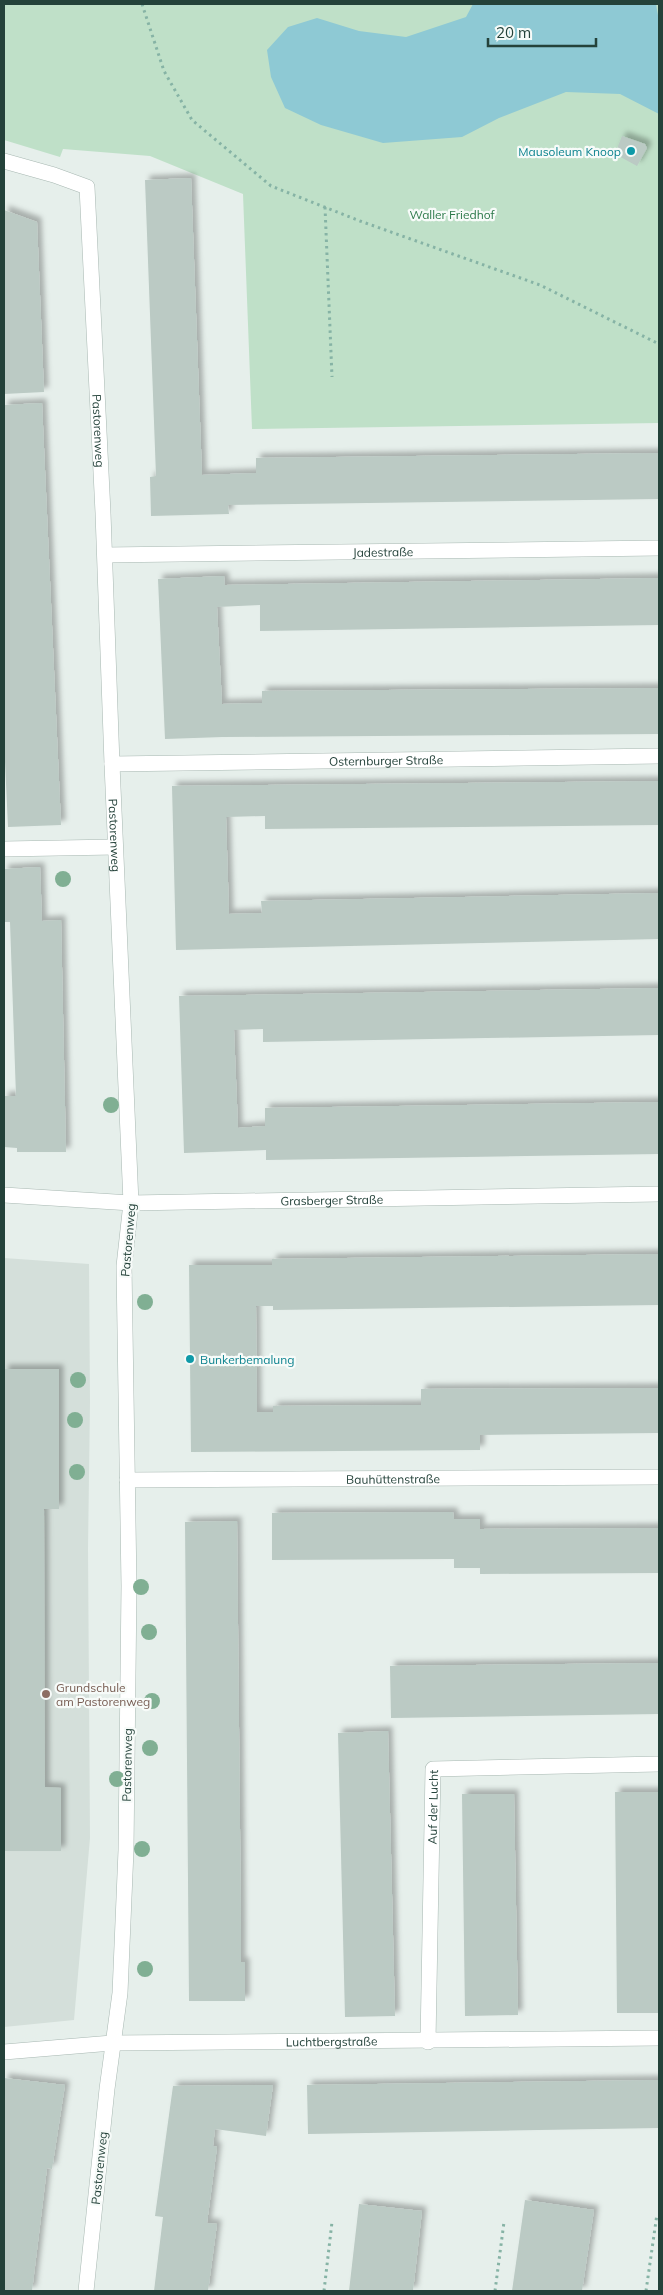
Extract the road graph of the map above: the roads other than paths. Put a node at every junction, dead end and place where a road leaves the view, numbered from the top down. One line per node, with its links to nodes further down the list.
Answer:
1 (4, 161): 3 (street, Pastorenweg)
2 (659, 548): 3 (street, Jadestraße)
3 (105, 555): 5 (street, Pastorenweg)
4 (659, 756): 5 (street, Osternburger Straße)
5 (112, 764): 6 (street, Pastorenweg)
6 (115, 847): 7 (street); 10 (street, Pastorenweg)
7 (4, 849)
8 (659, 1194): 10 (street, Grasberger Straße)
9 (4, 1195): 10 (street, Grasberger Straße)
10 (131, 1203): 12 (street, Pastorenweg)
11 (659, 1477): 12 (street, Bauhüttenstraße)
12 (127, 1480): 16 (street, Pastorenweg)
13 (659, 1764): 15 (street, Auf der Lucht)
14 (659, 2038): 15 (street, Luchtbergstraße)
15 (428, 2042): 16 (street, Luchtbergstraße)
16 (112, 2043): 17 (street, Luchtbergstraße); 18 (street, Pastorenweg)
17 (4, 2052)
18 (86, 2291)

